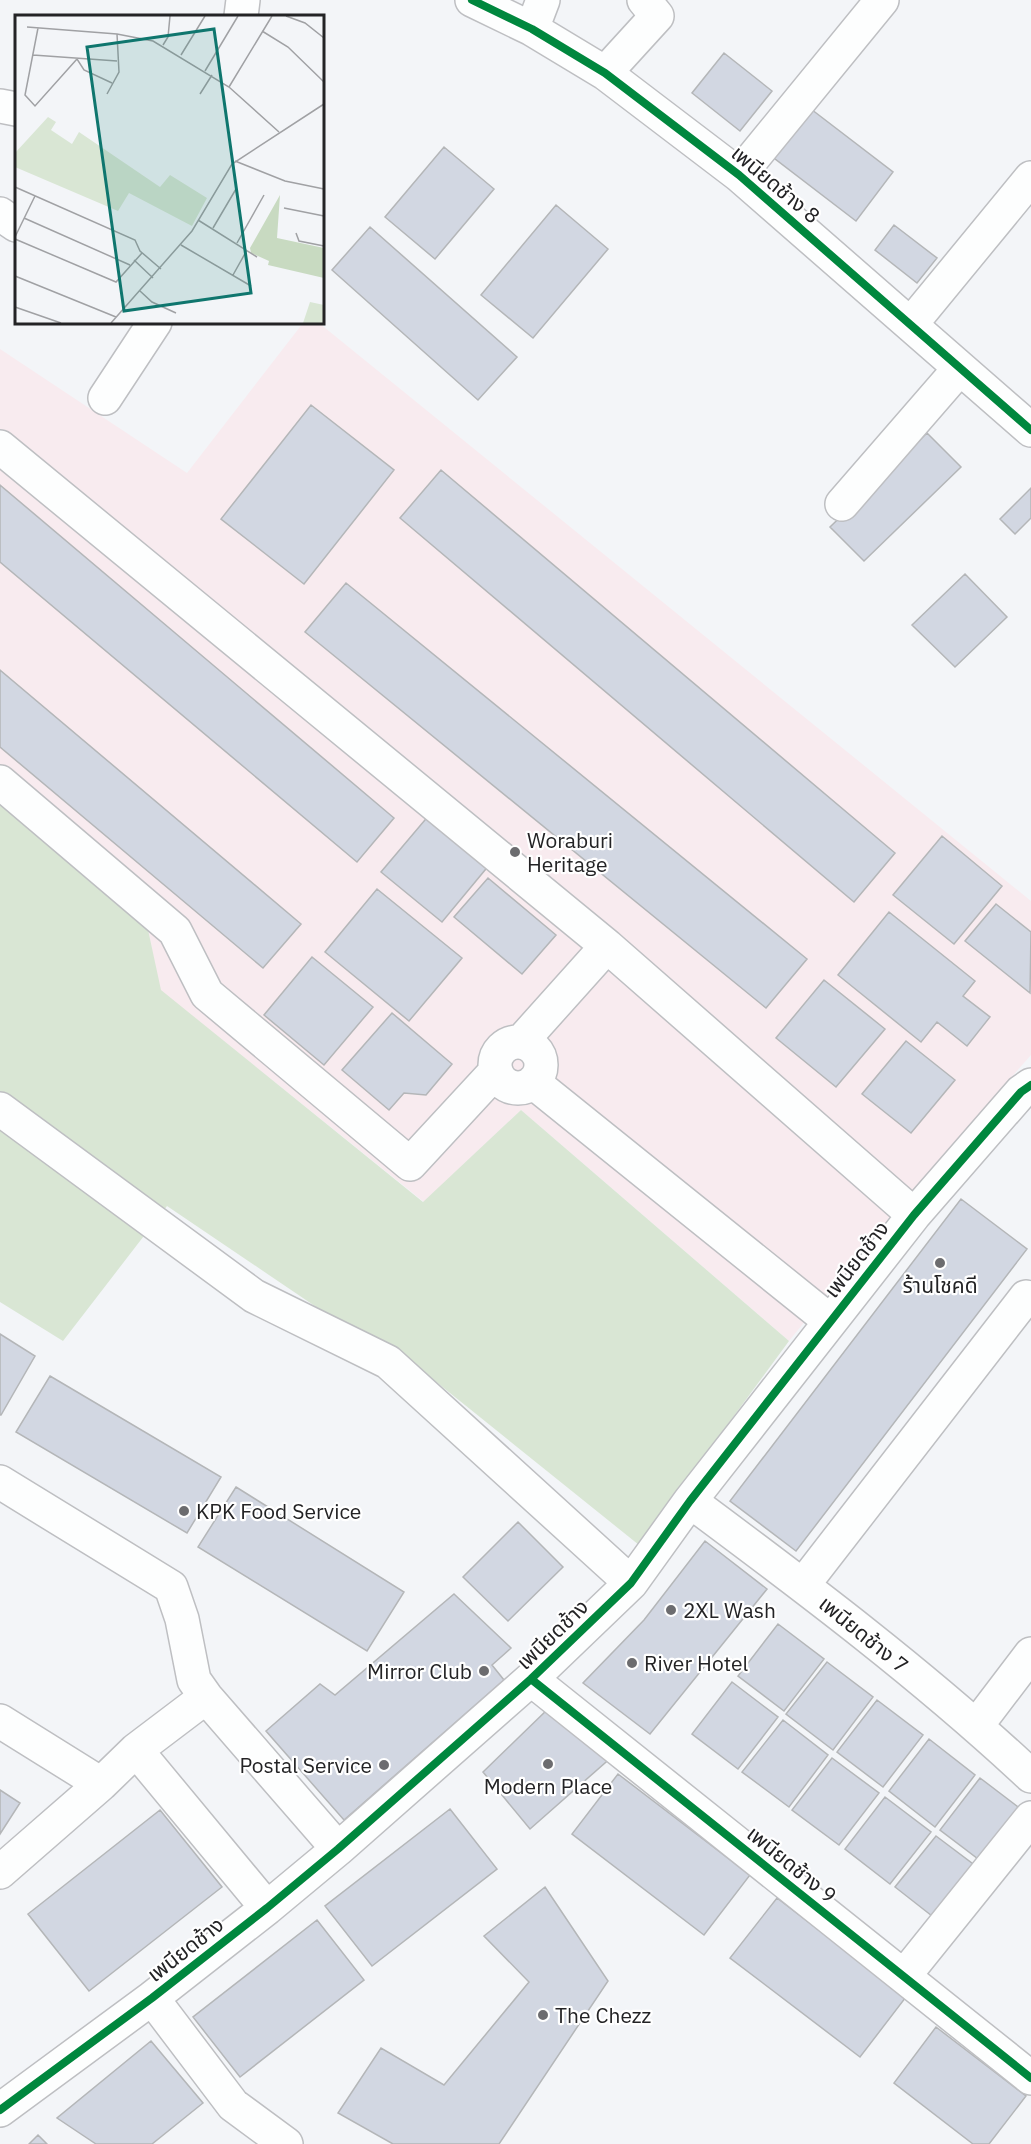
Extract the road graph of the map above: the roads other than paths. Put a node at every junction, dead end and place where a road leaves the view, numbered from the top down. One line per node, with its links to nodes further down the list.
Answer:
1 (243, 0): 6 (street)
2 (472, 0): 5 (street, เพนียดช้าง 8)
3 (644, 0): 7 (street)
4 (882, 0): 10 (street)
5 (537, 14): 7 (street, เพนียดช้าง 8)
6 (241, 15)
7 (605, 73): 10 (street, เพนียดช้าง 8)
8 (0, 106): 9 (street)
9 (15, 109)
10 (739, 175): 15 (street, เพนียดช้าง 8)
11 (1031, 178): 15 (street)
12 (0, 214): 13 (street)
13 (15, 224)
14 (154, 324): 17 (street)
15 (911, 324): 16 (street, เพนียดช้าง 8)
16 (960, 368): 18 (street, เพนียดช้าง 8); 20 (street)
17 (105, 398)
18 (1031, 430)
19 (0, 447): 22 (street)
20 (842, 504)
21 (0, 782): 24 (street)
22 (608, 946): 23 (street); 28 (street)
23 (520, 1042): 24 (street); 25 (street)
24 (496, 1071): 25 (street)
25 (533, 1082): 30 (street)
26 (1031, 1085): 28 (street, เพนียดช้าง)
27 (0, 1109): 33 (street)
28 (914, 1215): 30 (street, เพนียดช้าง)
29 (1026, 1298): 34 (street)
30 (830, 1322): 32 (street, เพนียดช้าง)
31 (0, 1482): 37 (street)
32 (690, 1501): 33 (street, เพนียดช้าง); 34 (street, เพนียดช้าง 7)
33 (631, 1583): 36 (street, เพนียดช้าง)
34 (803, 1585): 39 (street, เพนียดช้าง 7)
35 (1031, 1654): 39 (street)
36 (531, 1680): 44 (street, เพนียดช้าง); 47 (street, เพนียดช้าง 9)
37 (206, 1697): 40 (street); 44 (street)
38 (0, 1721): 42 (street)
39 (977, 1725): 41 (street, เพนียดช้าง 7)
40 (136, 1750): 42 (street); 46 (street)
41 (1031, 1776)
42 (100, 1784): 45 (street)
43 (1031, 1818): 47 (street)
44 (338, 1849): 46 (street, เพนียดช้าง)
45 (0, 1872)
46 (267, 1908): 48 (street, เพนียดช้าง)
47 (904, 1976): 49 (street, เพนียดช้าง 9)
48 (152, 1998): 50 (street, เพนียดช้าง); 51 (street)
49 (1031, 2078)
50 (0, 2110)
51 (286, 2144)

